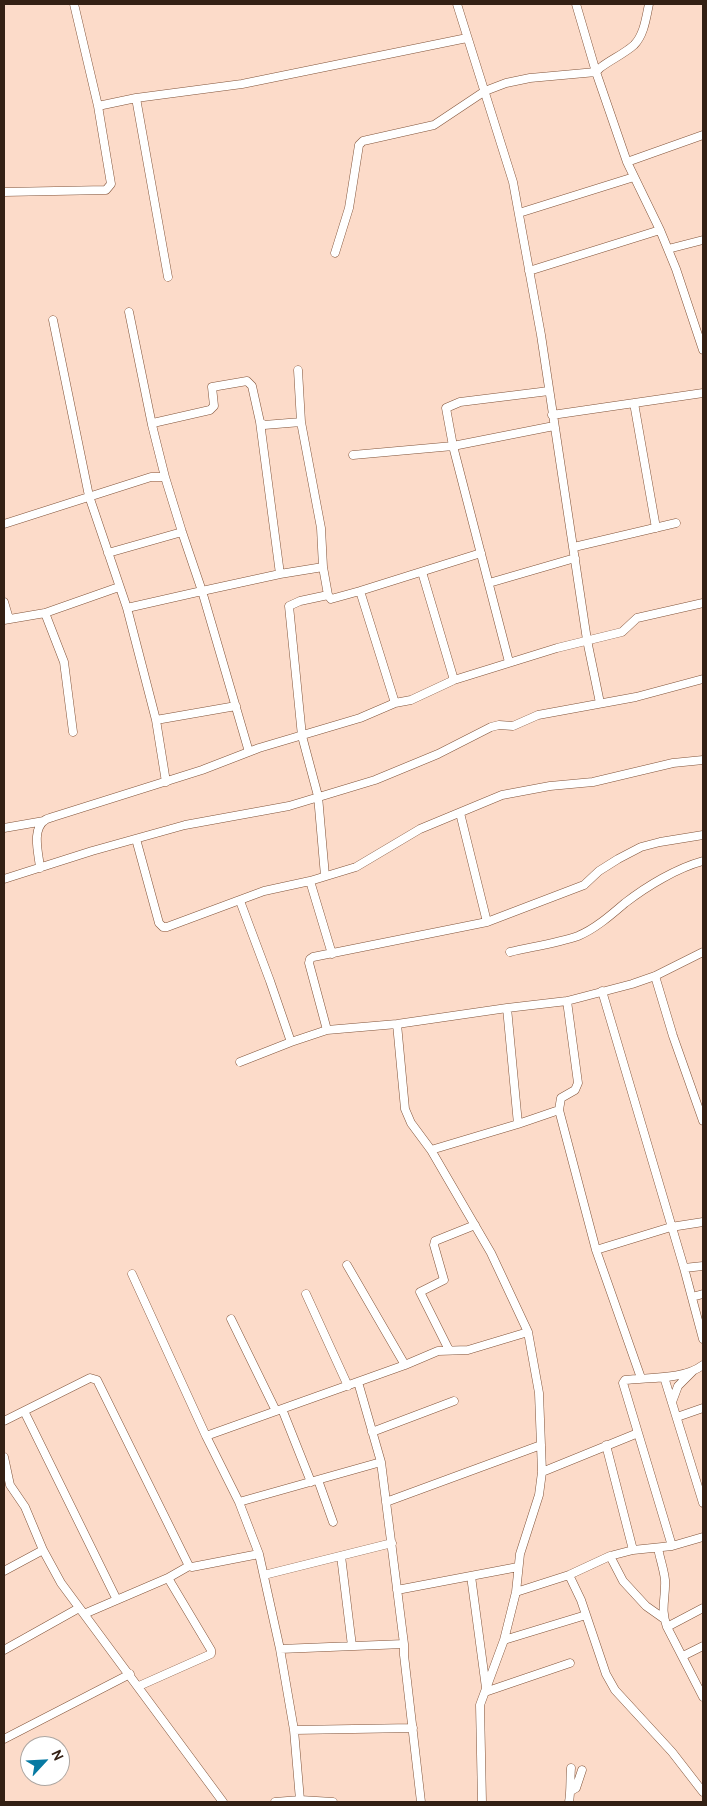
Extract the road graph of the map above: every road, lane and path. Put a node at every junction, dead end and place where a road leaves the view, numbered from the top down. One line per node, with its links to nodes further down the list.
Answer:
1 (74, 4): 9 (street)
2 (457, 4): 5 (street)
3 (576, 4): 6 (street)
4 (649, 4): 6 (street)
5 (467, 38): 7 (street); 8 (street)
6 (596, 72): 7 (street); 11 (street)
7 (485, 91): 14 (street); 18 (street)
8 (136, 98): 9 (street); 20 (street)
9 (98, 106): 13 (street)
10 (703, 135): 11 (street)
11 (627, 162): 12 (street)
12 (634, 177): 14 (street); 15 (street)
13 (4, 192)
14 (519, 213): 19 (street)
15 (660, 230): 17 (street); 19 (street)
16 (703, 240): 17 (street)
17 (668, 249): 23 (street)
18 (335, 253)
19 (529, 271): 25 (street)
20 (168, 277)
21 (129, 312): 31 (street)
22 (53, 320): 36 (street)
23 (703, 350)
24 (298, 370): 30 (street)
25 (549, 391): 28 (street); 33 (street)
26 (703, 393): 27 (street)
27 (634, 403): 28 (street); 39 (street)
28 (552, 415): 32 (street)
29 (260, 422): 30 (street); 31 (street); 47 (street)
30 (301, 422): 45 (street)
31 (153, 423): 35 (street)
32 (554, 426): 33 (street); 41 (street)
33 (453, 446): 34 (street); 43 (street)
34 (353, 455)
35 (165, 477): 36 (street); 40 (street)
36 (89, 496): 38 (street); 42 (street)
37 (676, 523): 39 (street)
38 (4, 524)
39 (656, 528): 41 (street)
40 (182, 532): 42 (street); 50 (street)
41 (574, 548): 44 (street)
42 (108, 553): 49 (street)
43 (481, 553): 46 (street); 48 (street)
44 (575, 558): 48 (street); 58 (street)
45 (323, 567): 47 (street); 52 (street)
46 (422, 572): 51 (street); 61 (street)
47 (280, 574): 50 (street)
48 (489, 584): 59 (street)
49 (119, 587): 55 (street); 56 (street)
50 (202, 591): 55 (street); 64 (street)
51 (360, 591): 52 (street); 62 (street)
52 (328, 595): 67 (street)
53 (4, 602): 57 (street)
54 (703, 603): 58 (street)
55 (126, 608): 65 (street)
56 (45, 613): 57 (street); 66 (street)
57 (6, 619)
58 (588, 640): 59 (street); 63 (street)
59 (509, 662): 61 (street)
60 (703, 679): 63 (street)
61 (454, 680): 62 (street)
62 (395, 703): 67 (street)
63 (600, 704): 71 (street)
64 (236, 706): 65 (street); 68 (street)
65 (156, 720): 70 (street)
66 (73, 732)
67 (302, 736): 68 (street); 71 (street)
68 (248, 752): 70 (street)
69 (703, 760): 72 (street)
70 (166, 782): 73 (street)
71 (318, 796): 76 (street); 79 (street)
72 (460, 813): 79 (street); 83 (street)
73 (44, 821): 74 (street); 78 (street)
74 (4, 828)
75 (703, 835): 83 (street)
76 (136, 839): 78 (street); 82 (street)
77 (703, 861): 84 (street)
78 (40, 868): 80 (street)
79 (325, 876): 81 (street)
80 (4, 879)
81 (310, 881): 82 (street); 86 (street)
82 (240, 901): 93 (street)
83 (487, 922): 86 (street)
84 (510, 952)
85 (703, 952): 87 (street)
86 (332, 954): 92 (street)
87 (654, 976): 88 (street); 96 (street)
88 (602, 991): 89 (street); 101 (street)
89 (567, 1001): 90 (street); 95 (street)
90 (507, 1008): 91 (street); 97 (street)
91 (397, 1024): 92 (street); 98 (street)
92 (327, 1030): 93 (street)
93 (291, 1042): 94 (street)
94 (240, 1062)
95 (559, 1110): 97 (street); 102 (street)
96 (703, 1121)
97 (518, 1124): 98 (street)
98 (431, 1150): 100 (street)
99 (703, 1222): 101 (street)
100 (476, 1225): 111 (street); 113 (street)
101 (671, 1227): 102 (street); 105 (street)
102 (596, 1250): 118 (street)
103 (347, 1265): 114 (street)
104 (703, 1266): 105 (street)
105 (684, 1268): 109 (street)
106 (132, 1274): 130 (street)
107 (306, 1294): 120 (street)
108 (703, 1294): 109 (street)
109 (692, 1297): 112 (street)
110 (232, 1318): 124 (street)
111 (528, 1332): 113 (street); 131 (street)
112 (703, 1339)
113 (449, 1350): 114 (street)
114 (405, 1365): 119 (street)
115 (703, 1365): 116 (street)
116 (693, 1371): 117 (street); 122 (street)
117 (664, 1376): 118 (street); 122 (street)
118 (641, 1378): 129 (street)
119 (358, 1382): 120 (street); 128 (street)
120 (348, 1386): 124 (street)
121 (454, 1402): 128 (street)
122 (672, 1402): 126 (street)
123 (703, 1408): 126 (street)
124 (279, 1410): 130 (street); 136 (street)
125 (24, 1411): 127 (street); 150 (street); 159 (street)
126 (676, 1417): 139 (street)
127 (4, 1421)
128 (372, 1432): 134 (street)
129 (638, 1433): 132 (street); 143 (street)
130 (206, 1436): 137 (street)
131 (541, 1445): 135 (street); 138 (street)
132 (606, 1445): 135 (street); 146 (street)
133 (4, 1458): 145 (street)
134 (381, 1462): 136 (street); 138 (street)
135 (542, 1472): 151 (street)
136 (314, 1481): 137 (street); 140 (street)
137 (239, 1502): 147 (street)
138 (386, 1502): 142 (street)
139 (703, 1503)
140 (333, 1522)
141 (703, 1537): 143 (street)
142 (392, 1543): 148 (street); 157 (street)
143 (672, 1546): 144 (street)
144 (658, 1548): 146 (street); 163 (street)
145 (43, 1550): 152 (street); 161 (street)
146 (633, 1550): 149 (street)
147 (259, 1554): 150 (street); 153 (street)
148 (341, 1556): 153 (street); 167 (street)
149 (610, 1556): 154 (street); 163 (street)
150 (188, 1566): 156 (street)
151 (518, 1567): 155 (street); 158 (street)
152 (4, 1571)
153 (264, 1575): 169 (street)
154 (569, 1575): 158 (street); 162 (street)
155 (471, 1576): 157 (street); 175 (street)
156 (168, 1578): 159 (street); 174 (street)
157 (397, 1590): 166 (street)
158 (516, 1592): 165 (street)
159 (118, 1600): 161 (street)
160 (703, 1608): 164 (street)
161 (81, 1611): 170 (street); 173 (street)
162 (586, 1615): 165 (street); 183 (street)
163 (663, 1618): 164 (street)
164 (667, 1628): 171 (street)
165 (504, 1640): 175 (street)
166 (404, 1644): 167 (street); 177 (street)
167 (352, 1646): 169 (street)
168 (703, 1646): 171 (street)
169 (280, 1649): 178 (street)
170 (4, 1650)
171 (682, 1656): 176 (street)
172 (570, 1663): 175 (street)
173 (130, 1674): 174 (street); 179 (street)
174 (139, 1686): 186 (street)
175 (486, 1690): 190 (street)
176 (703, 1697)
177 (413, 1728): 178 (street); 189 (street)
178 (294, 1730): 184 (street)
179 (4, 1739)
180 (571, 1768): 182 (street)
181 (582, 1770): 182 (street)
182 (571, 1791): 191 (street)
183 (703, 1792)
184 (300, 1800): 185 (street); 187 (street)
185 (312, 1801): 188 (street)
186 (224, 1802)
187 (275, 1802)
188 (333, 1802)
189 (421, 1802)
190 (482, 1802)
191 (569, 1802)

